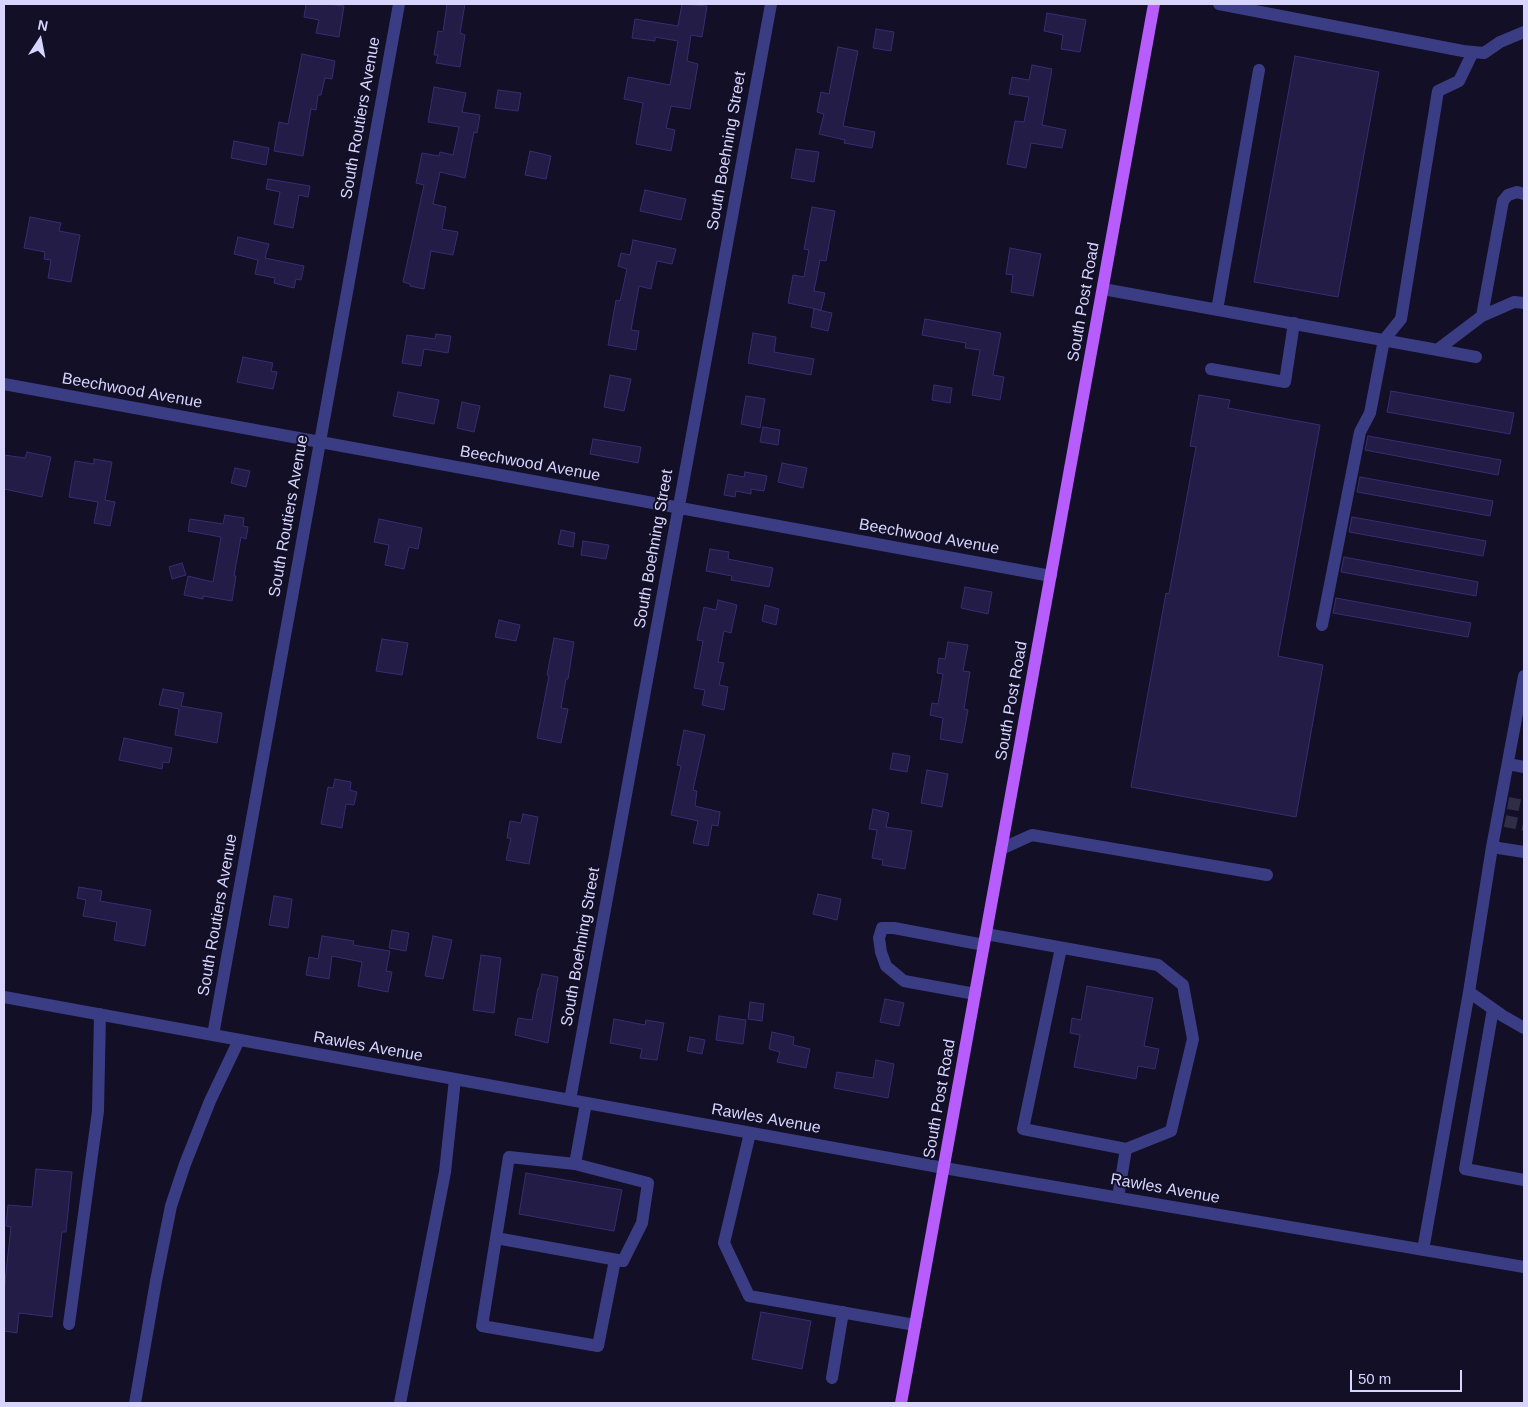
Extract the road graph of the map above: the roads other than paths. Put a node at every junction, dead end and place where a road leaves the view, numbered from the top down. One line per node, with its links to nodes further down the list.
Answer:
1 (398, 4): 19 (street, South Routiers Avenue)
2 (771, 4): 20 (street, South Boehning Street)
3 (1154, 4): 9 (main road, South Post Road)
4 (1219, 4): 6 (street)
5 (1524, 32): 6 (street)
6 (1473, 52): 14 (street)
7 (1259, 70): 11 (street)
8 (1524, 194): 12 (street)
9 (1103, 289): 11 (street); 21 (main road, South Post Road)
10 (1524, 303): 12 (street)
11 (1217, 310): 13 (street)
12 (1482, 316): 15 (street)
13 (1294, 324): 14 (street); 17 (street)
14 (1384, 340): 15 (street); 22 (street)
15 (1437, 350): 16 (street)
16 (1476, 357)
17 (1211, 369)
18 (4, 384): 19 (street, Beechwood Avenue)
19 (319, 442): 20 (street, Beechwood Avenue); 38 (street, South Routiers Avenue)
20 (678, 508): 21 (street, Beechwood Avenue); 41 (street, South Boehning Street)
21 (1051, 576): 27 (main road, South Post Road)
22 (1322, 625)
23 (1524, 676): 24 (street)
24 (1508, 764): 25 (street); 26 (street)
25 (1524, 767)
26 (1492, 847): 28 (street); 32 (street)
27 (1001, 849): 29 (street); 30 (main road, South Post Road)
28 (1524, 852)
29 (1266, 876)
30 (985, 940): 31 (street); 33 (main road, South Post Road); 33 (street)
31 (1062, 948): 44 (street); 44 (street)
32 (1469, 992): 35 (street); 50 (street)
33 (975, 994): 46 (main road, South Post Road)
34 (4, 997): 36 (street, Rawles Avenue)
35 (1493, 1008): 37 (street); 47 (street)
36 (100, 1014): 38 (street, Rawles Avenue); 54 (street)
37 (1524, 1028)
38 (213, 1035): 39 (street, Rawles Avenue)
39 (239, 1040): 40 (street, Rawles Avenue); 57 (street)
40 (455, 1079): 41 (street, Rawles Avenue); 58 (street)
41 (570, 1100): 42 (street, Rawles Avenue)
42 (586, 1103): 43 (street, Rawles Avenue); 45 (street)
43 (750, 1133): 46 (street, Rawles Avenue); 53 (street)
44 (1126, 1149): 48 (street)
45 (575, 1164): 49 (street); 51 (street)
46 (944, 1168): 48 (street, Rawles Avenue); 55 (main road, South Post Road)
47 (1524, 1180)
48 (1118, 1197): 50 (street, Rawles Avenue)
49 (496, 1238): 51 (street); 51 (street)
50 (1424, 1250): 52 (street, Rawles Avenue)
51 (615, 1260)
52 (1524, 1267)
53 (843, 1312): 55 (street); 56 (street)
54 (69, 1324)
55 (915, 1325): 59 (main road, South Post Road)
56 (832, 1378)
57 (135, 1403)
58 (400, 1403)
59 (901, 1403)

